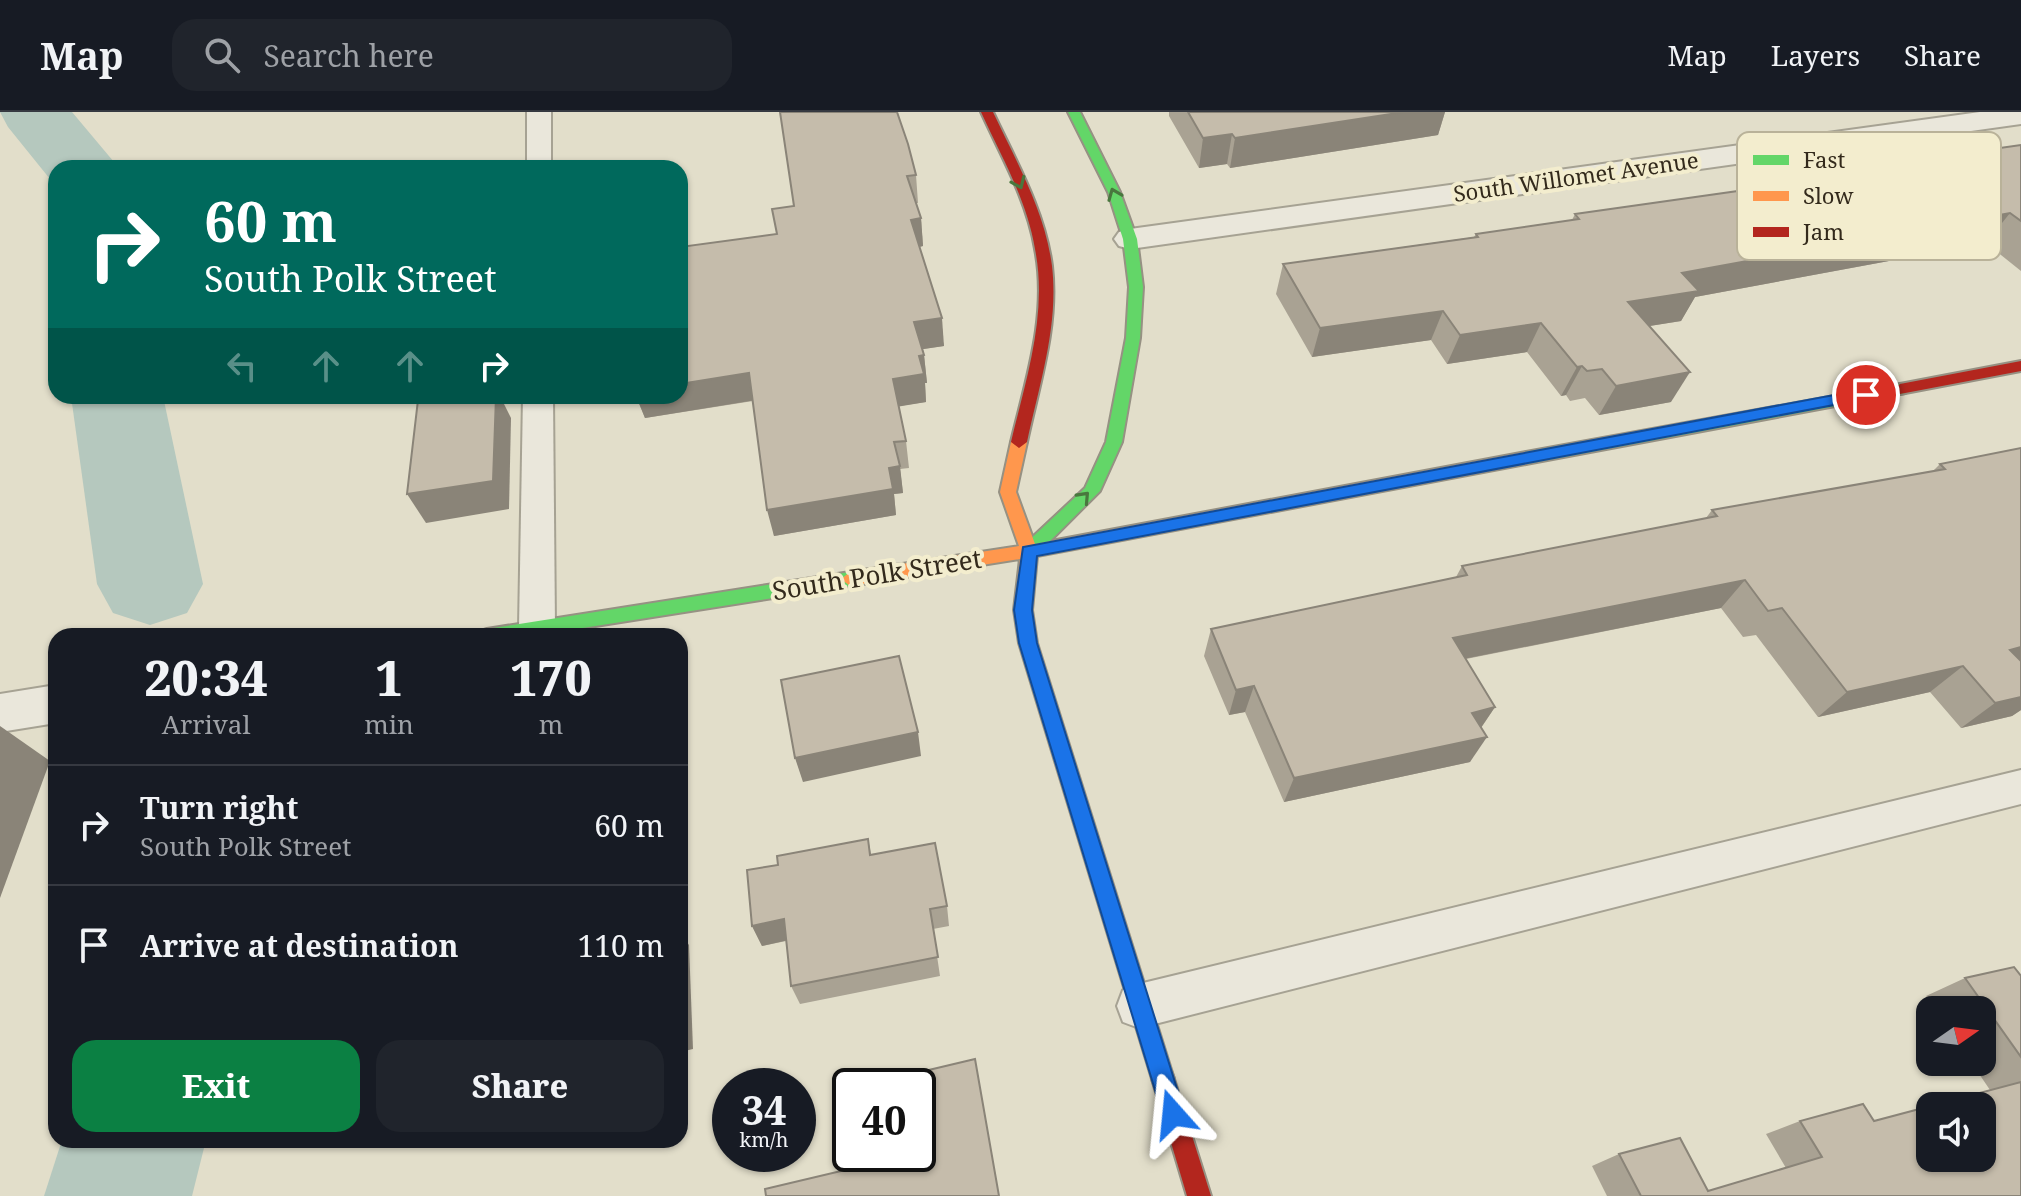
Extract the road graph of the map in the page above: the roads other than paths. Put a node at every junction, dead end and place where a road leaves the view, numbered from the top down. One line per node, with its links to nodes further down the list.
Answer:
1 (539, 112): 7 (lane)
2 (987, 112): 11 (street, one-way to 11)
3 (1074, 112): 8 (street, one-way to 3)
4 (2021, 115): 5 (street, South Willomet Avenue)
5 (1899, 132)
6 (1737, 155): 8 (street, South Willomet Avenue)
7 (539, 160)
8 (1130, 239): 11 (street, one-way to 8)
9 (2021, 366): 11 (street, South Polk Street)
10 (538, 404): 12 (lane)
11 (1029, 551): 12 (street, South Polk Street); 16 (street)
12 (537, 628)
13 (48, 705): 14 (street)
14 (0, 713)
15 (2021, 787): 16 (lane)
16 (1139, 1006): 17 (street)
17 (1199, 1196)

